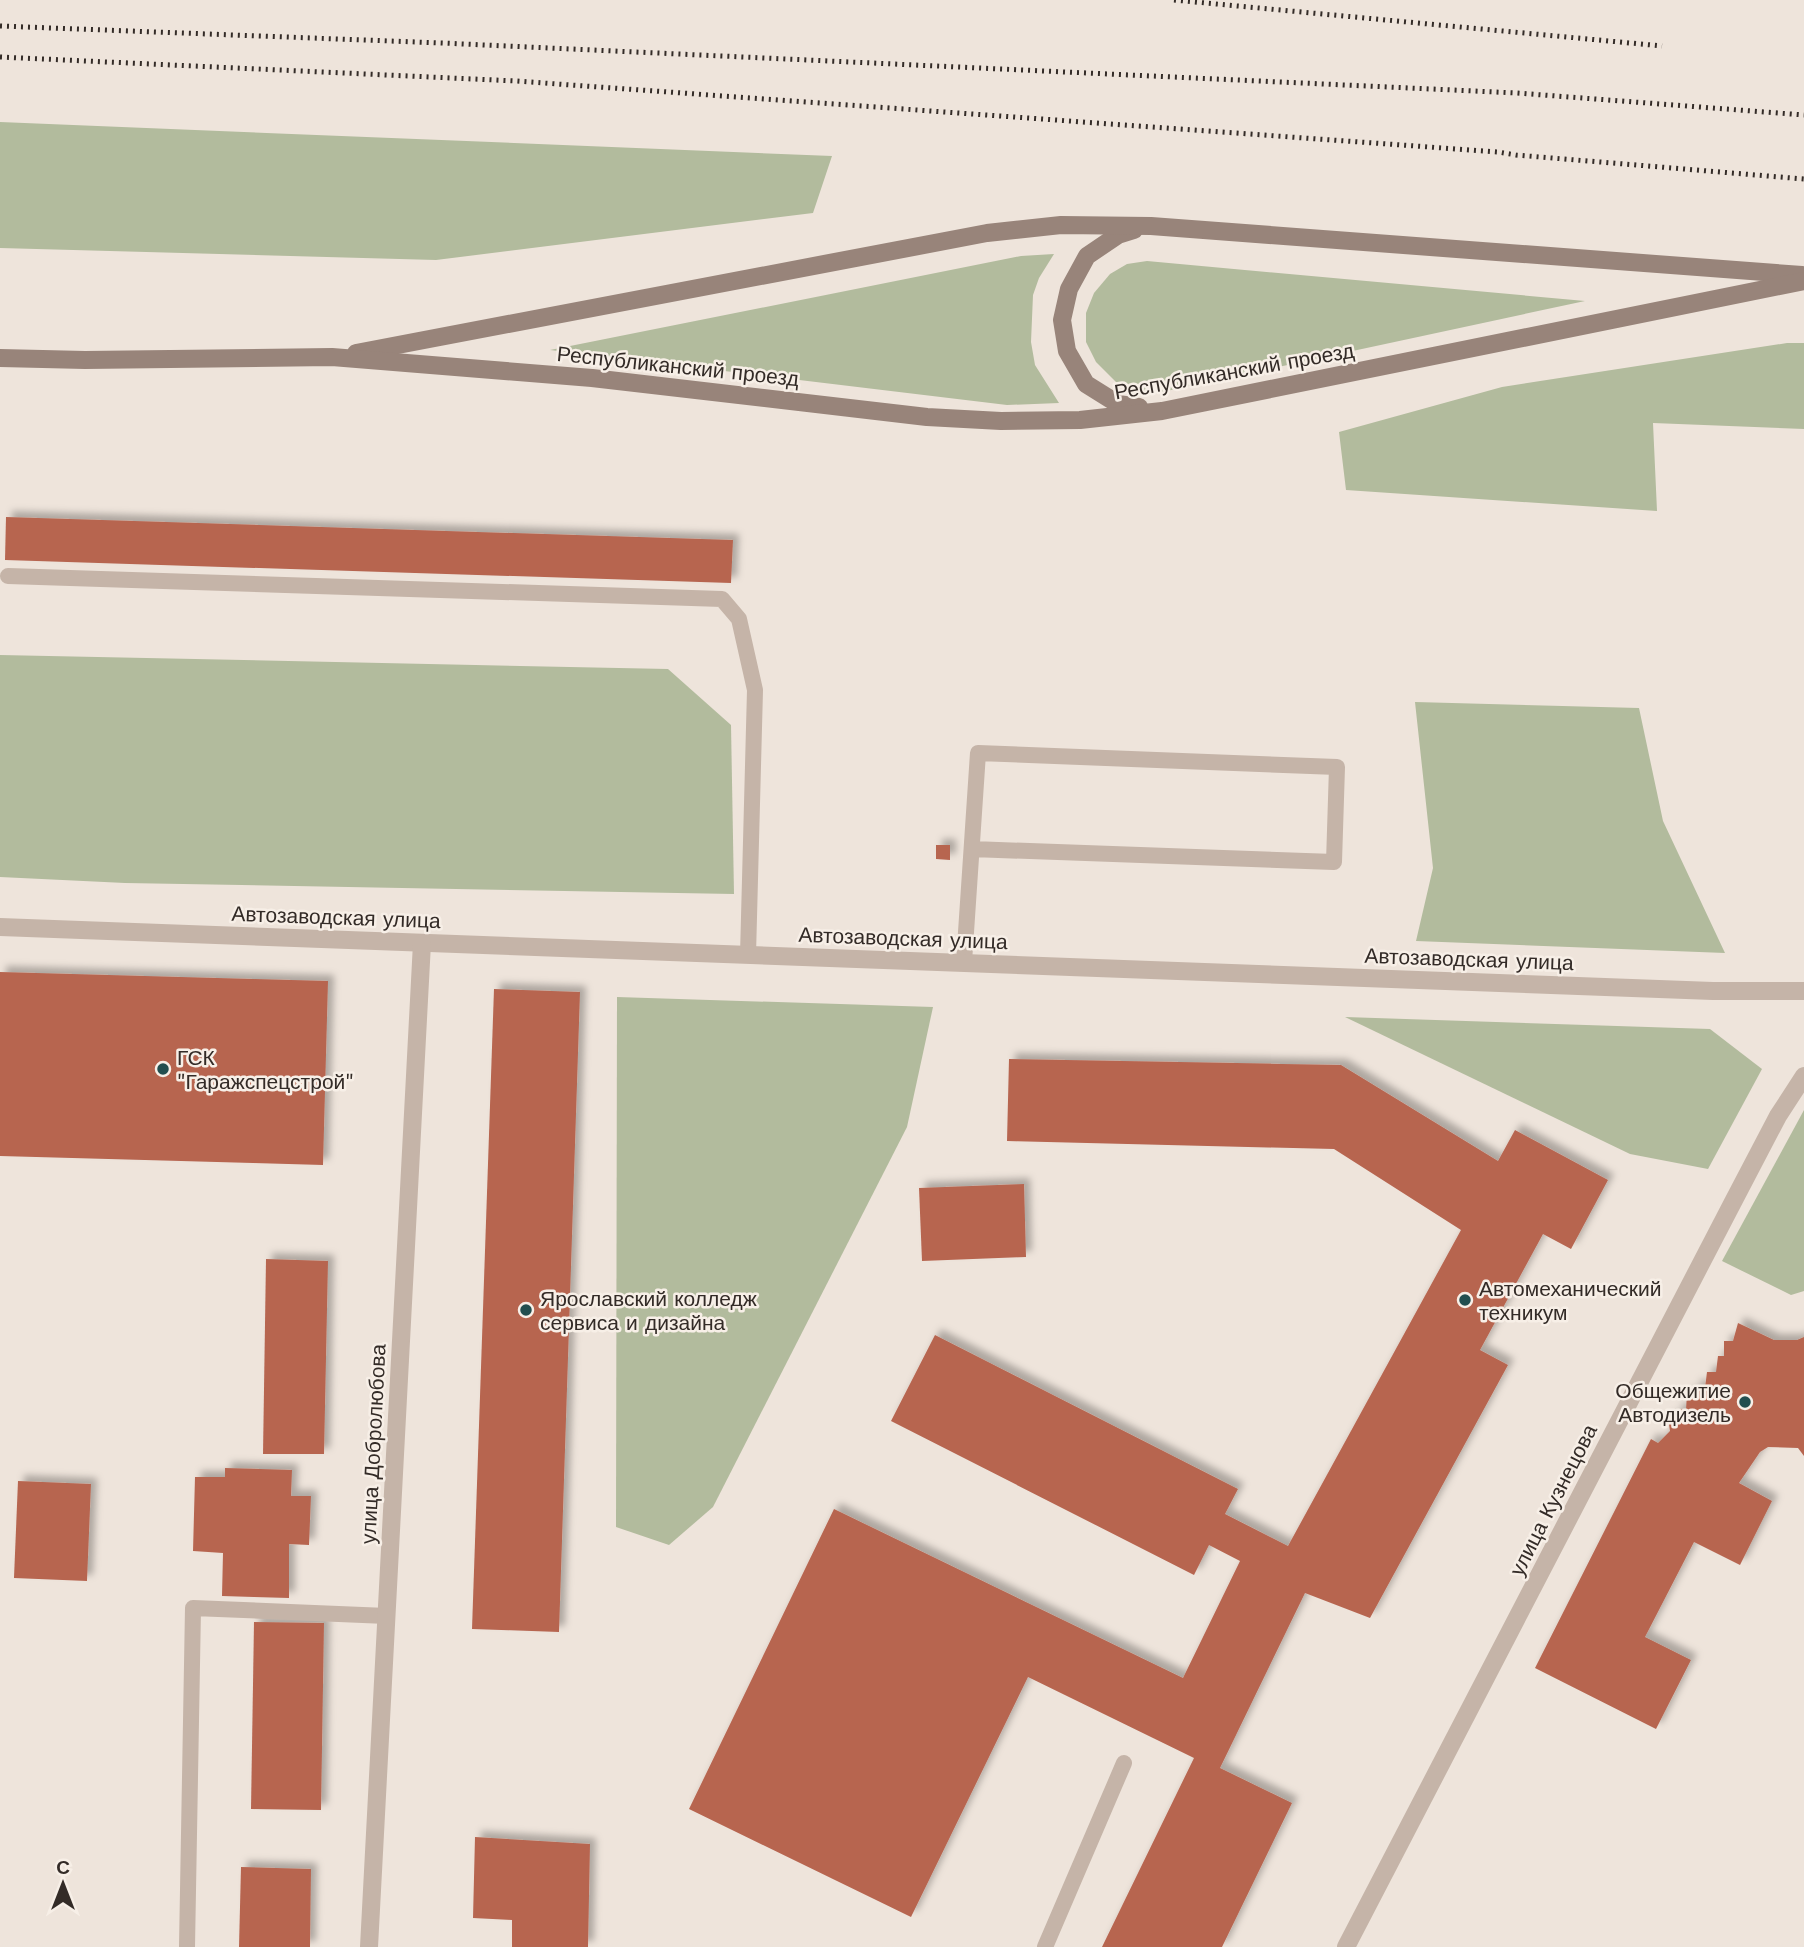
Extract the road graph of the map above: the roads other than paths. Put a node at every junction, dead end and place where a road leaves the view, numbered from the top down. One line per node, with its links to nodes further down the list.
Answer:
1 (1151, 226): 2 (main road, Республиканский проезд); 4 (main road, Республиканский проезд); 6 (main road)
2 (1804, 275)
3 (1804, 281): 6 (main road, Республиканский проезд)
4 (332, 357): 5 (main road, Республиканский проезд); 6 (main road, Республиканский проезд)
5 (0, 358)
6 (1162, 411)
7 (8, 576): 11 (lane)
8 (972, 849): 8 (lane); 12 (lane)
9 (0, 927): 10 (street, Автозаводская улица)
10 (422, 943): 11 (street, Автозаводская улица); 15 (street, улица Добролюбова)
11 (748, 955): 12 (street, Автозаводская улица)
12 (964, 962): 13 (street, Автозаводская улица)
13 (1804, 991)
14 (1804, 1076): 20 (street, улица Кузнецова)
15 (387, 1616): 17 (lane); 18 (street, улица Добролюбова)
16 (1124, 1763): 19 (lane)
17 (187, 1947)
18 (369, 1947)
19 (1045, 1947)
20 (1346, 1947)

